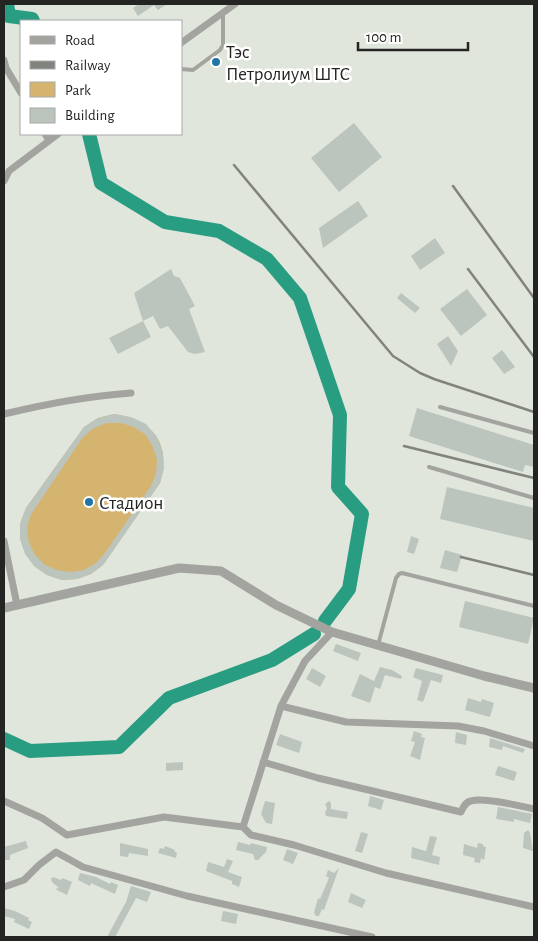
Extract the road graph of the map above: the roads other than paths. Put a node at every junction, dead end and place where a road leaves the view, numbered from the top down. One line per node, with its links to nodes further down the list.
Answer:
1 (235, 4): 2 (street)
2 (222, 13): 3 (street); 5 (lane)
3 (182, 42)
4 (4, 60): 6 (street)
5 (182, 69)
6 (20, 91)
7 (47, 137): 8 (street)
8 (4, 181)
9 (131, 393): 11 (street)
10 (440, 407): 12 (lane)
11 (4, 414)
12 (534, 433)
13 (429, 467): 14 (lane)
14 (534, 498)
15 (4, 541): 16 (street)
16 (17, 605): 18 (street); 19 (street)
17 (534, 606): 20 (lane)
18 (4, 608)
19 (332, 632): 20 (street); 22 (street)
20 (378, 645): 21 (street)
21 (534, 686)
22 (282, 706): 23 (street); 24 (street)
23 (534, 746)
24 (262, 762): 26 (street); 27 (street)
25 (4, 801): 27 (street)
26 (534, 809)
27 (243, 828): 29 (street)
28 (4, 887): 30 (street)
29 (534, 907)
30 (372, 937)

